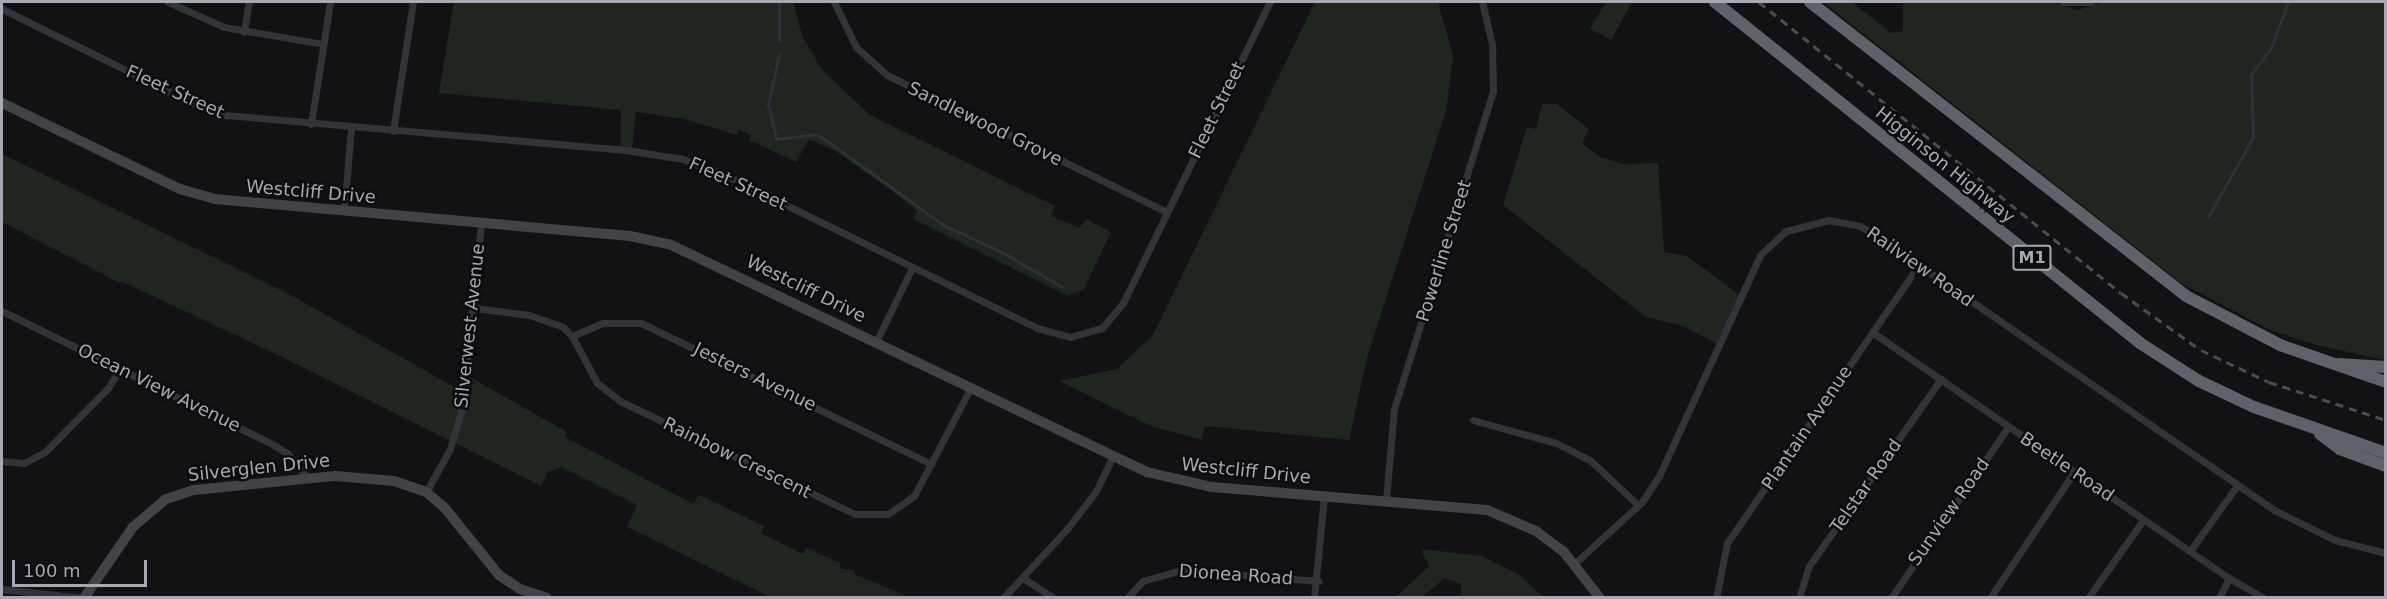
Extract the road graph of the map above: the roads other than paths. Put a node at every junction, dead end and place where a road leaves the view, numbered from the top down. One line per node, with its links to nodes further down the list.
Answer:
1 (168, 2): 13 (street)
2 (249, 2): 13 (street)
3 (330, 2): 14 (street)
4 (413, 2): 18 (street)
5 (834, 2): 20 (street, Sandlewood Grove)
6 (1270, 2): 20 (street, Fleet Street)
7 (1482, 2): 48 (street, Powerline Street)
8 (1715, 2): 37 (highway, Higginson Highway / M1)
9 (1810, 2): 29 (highway)
10 (2063, 2): 11 (street)
11 (2091, 2)
12 (2, 9): 16 (street, Fleet Street)
13 (244, 32): 14 (street)
14 (323, 44): 16 (street)
15 (2, 104): 19 (street, Westcliff Drive)
16 (311, 124): 17 (street, Fleet Street)
17 (351, 128): 18 (street, Fleet Street); 19 (street)
18 (393, 131): 23 (street, Fleet Street)
19 (344, 211): 21 (street, Westcliff Drive)
20 (1167, 212): 23 (street, Fleet Street)
21 (482, 224): 24 (street, Silverwest Avenue); 28 (street, Westcliff Drive)
22 (1919, 266): 26 (street, Plantain Avenue); 45 (street, Railview Road); 49 (street, Railview Road)
23 (912, 267): 28 (street)
24 (474, 308): 27 (street); 46 (street, Silverwest Avenue)
25 (2, 310): 31 (street, Ocean View Avenue)
26 (1872, 333): 32 (street, Beetle Road); 66 (street, Plantain Avenue)
27 (572, 336): 41 (street, Jesters Avenue); 41 (street, Rainbow Crescent)
28 (876, 342): 34 (street, Westcliff Drive)
29 (2331, 364): 30 (highway); 33 (highway)
30 (2385, 367)
31 (120, 369): 40 (street); 44 (street, Ocean View Avenue)
32 (1941, 379): 36 (street, Beetle Road); 67 (street, Telstar Road)
33 (2385, 382)
34 (970, 388): 39 (street, Westcliff Drive); 41 (street, Rainbow Crescent)
35 (1473, 420): 49 (street)
36 (2007, 427): 43 (street, Beetle Road); 68 (street, Sunview Road)
37 (2318, 432): 38 (highway, Higginson Highway / M1); 42 (highway)
38 (2385, 453)
39 (1112, 458): 47 (street, Westcliff Drive); 54 (street)
40 (2, 461)
41 (932, 464)
42 (2385, 466)
43 (2074, 472): 50 (street, Beetle Road); 69 (street)
44 (307, 477): 46 (street, Silverglen Drive); 59 (street, Silverglen Drive)
45 (2236, 487): 51 (street); 52 (street, Railview Road)
46 (426, 492): 58 (street, Silverglen Drive)
47 (1324, 496): 48 (street, Westcliff Drive); 56 (street)
48 (1386, 500): 53 (street, Westcliff Drive)
49 (1638, 505): 53 (street, Railview Road)
50 (2143, 520): 51 (street, Beetle Road); 70 (street)
51 (2190, 551): 55 (street, Beetle Road)
52 (2385, 553)
53 (1575, 562): 65 (street, Westcliff Drive)
54 (1023, 579): 61 (street); 62 (street)
55 (2229, 579): 71 (street); 72 (street, Beetle Road)
56 (1318, 581): 63 (street, Dionea Road); 64 (street)
57 (2, 589): 59 (street)
58 (526, 595): 60 (street, Silverglen Drive)
59 (84, 597)
60 (548, 597)
61 (1003, 597)
62 (1054, 597)
63 (1127, 597)
64 (1314, 597)
65 (1600, 597)
66 (1716, 597)
67 (1799, 597)
68 (1891, 597)
69 (1990, 597)
70 (2088, 597)
71 (2219, 597)
72 (2263, 597)

